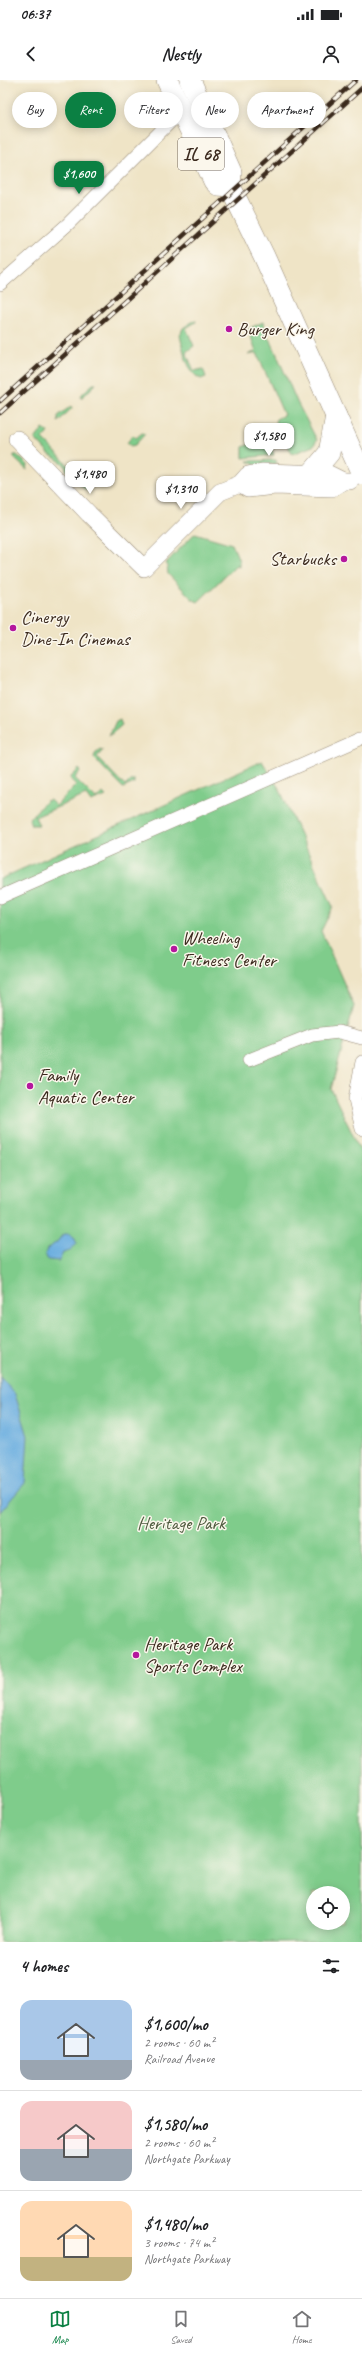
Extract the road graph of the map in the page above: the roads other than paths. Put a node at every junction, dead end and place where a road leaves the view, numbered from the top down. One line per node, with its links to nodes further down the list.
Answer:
1 (167, 80): 3 (main road, IL 68)
2 (190, 80): 6 (main road, IL 68)
3 (172, 92)
4 (183, 116): 6 (main road, IL 68)
5 (165, 128): 7 (street)
6 (230, 186): 8 (main road, IL 68)
7 (0, 284)
8 (340, 425): 10 (main road); 11 (main road); 12 (main road, IL 68)
9 (17, 439): 15 (street)
10 (362, 444)
11 (312, 474): 13 (street); 15 (street)
12 (362, 474)
13 (343, 481): 14 (street); 15 (street)
14 (362, 481)
15 (240, 484)
16 (362, 738): 17 (street)
17 (0, 897)
18 (362, 1038): 19 (street)
19 (248, 1060)
20 (362, 1062): 21 (street)
21 (362, 1129)

